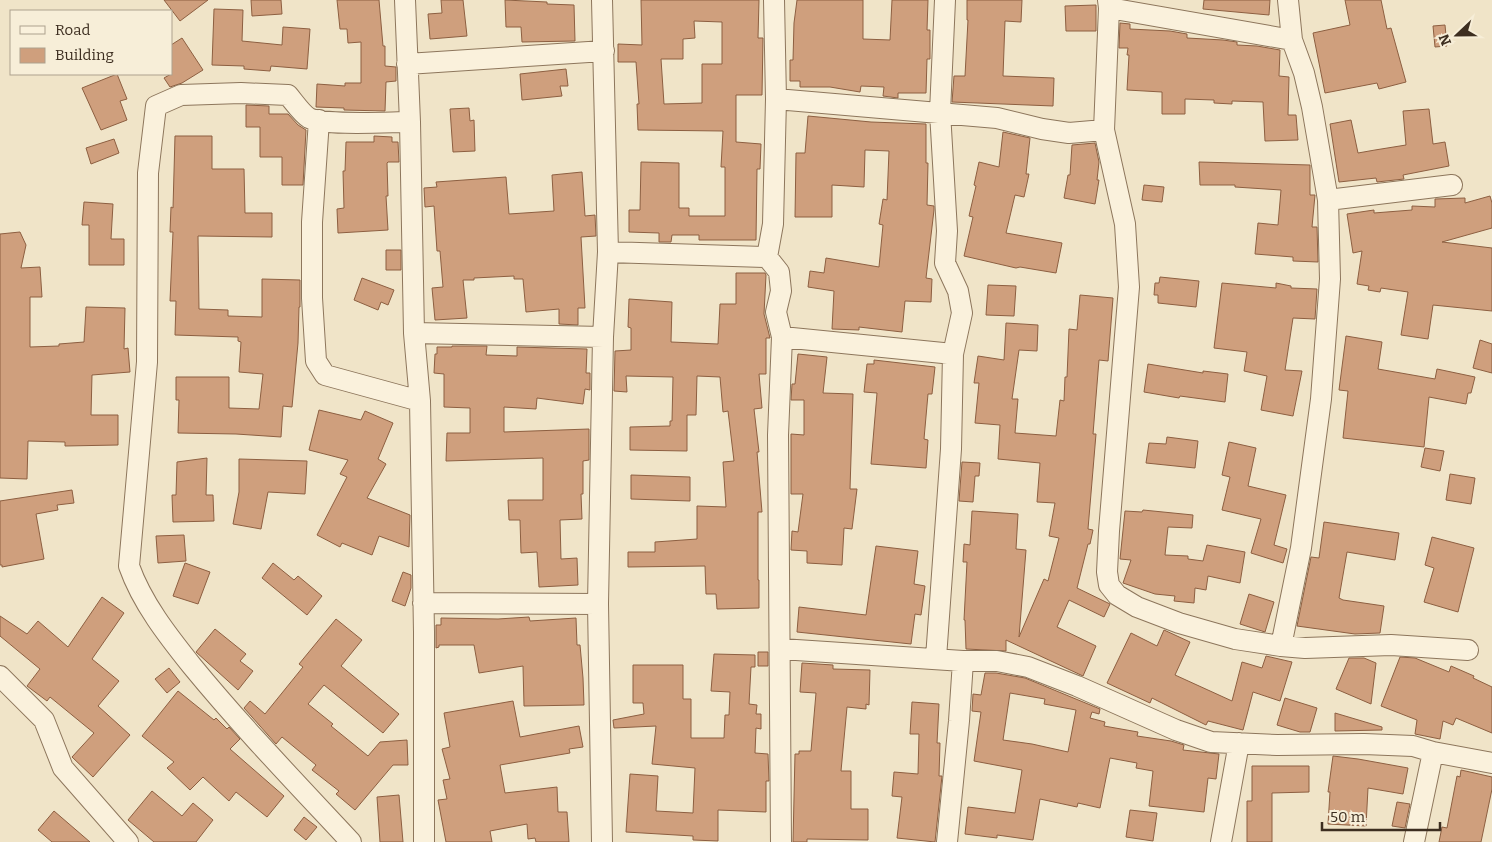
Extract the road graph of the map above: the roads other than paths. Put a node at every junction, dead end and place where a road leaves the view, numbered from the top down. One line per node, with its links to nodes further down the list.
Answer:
1 (405, 0): 9 (street)
2 (602, 0): 8 (street)
3 (774, 0): 10 (street)
4 (944, 0): 11 (street)
5 (1288, 0): 7 (street)
6 (1108, 4): 7 (street); 14 (street)
7 (1292, 40): 16 (street)
8 (604, 52): 9 (street); 17 (street)
9 (406, 64): 13 (street)
10 (776, 99): 11 (street); 18 (street)
11 (940, 112): 14 (street); 22 (street)
12 (318, 120): 13 (street); 23 (street); 36 (street)
13 (410, 122): 19 (street)
14 (1104, 130): 26 (street)
15 (1452, 185): 16 (street)
16 (1328, 200): 26 (street)
17 (608, 252): 18 (street); 20 (street)
18 (767, 257): 21 (street)
19 (414, 333): 20 (street); 23 (street)
20 (603, 337): 25 (street)
21 (782, 337): 22 (street); 27 (street)
22 (953, 354): 29 (street)
23 (420, 401): 24 (street)
24 (424, 603): 25 (street); 37 (street)
25 (598, 604): 38 (street)
26 (1280, 646): 28 (street)
27 (781, 649): 29 (street); 39 (street)
28 (1468, 650)
29 (936, 658): 30 (street)
30 (963, 662): 32 (street); 40 (street)
31 (0, 676): 35 (street)
32 (1239, 743): 33 (street); 41 (street)
33 (1433, 752): 34 (street); 42 (street)
34 (1492, 763)
35 (128, 842)
36 (351, 842)
37 (424, 842)
38 (602, 842)
39 (781, 842)
40 (947, 842)
41 (1221, 842)
42 (1414, 842)

